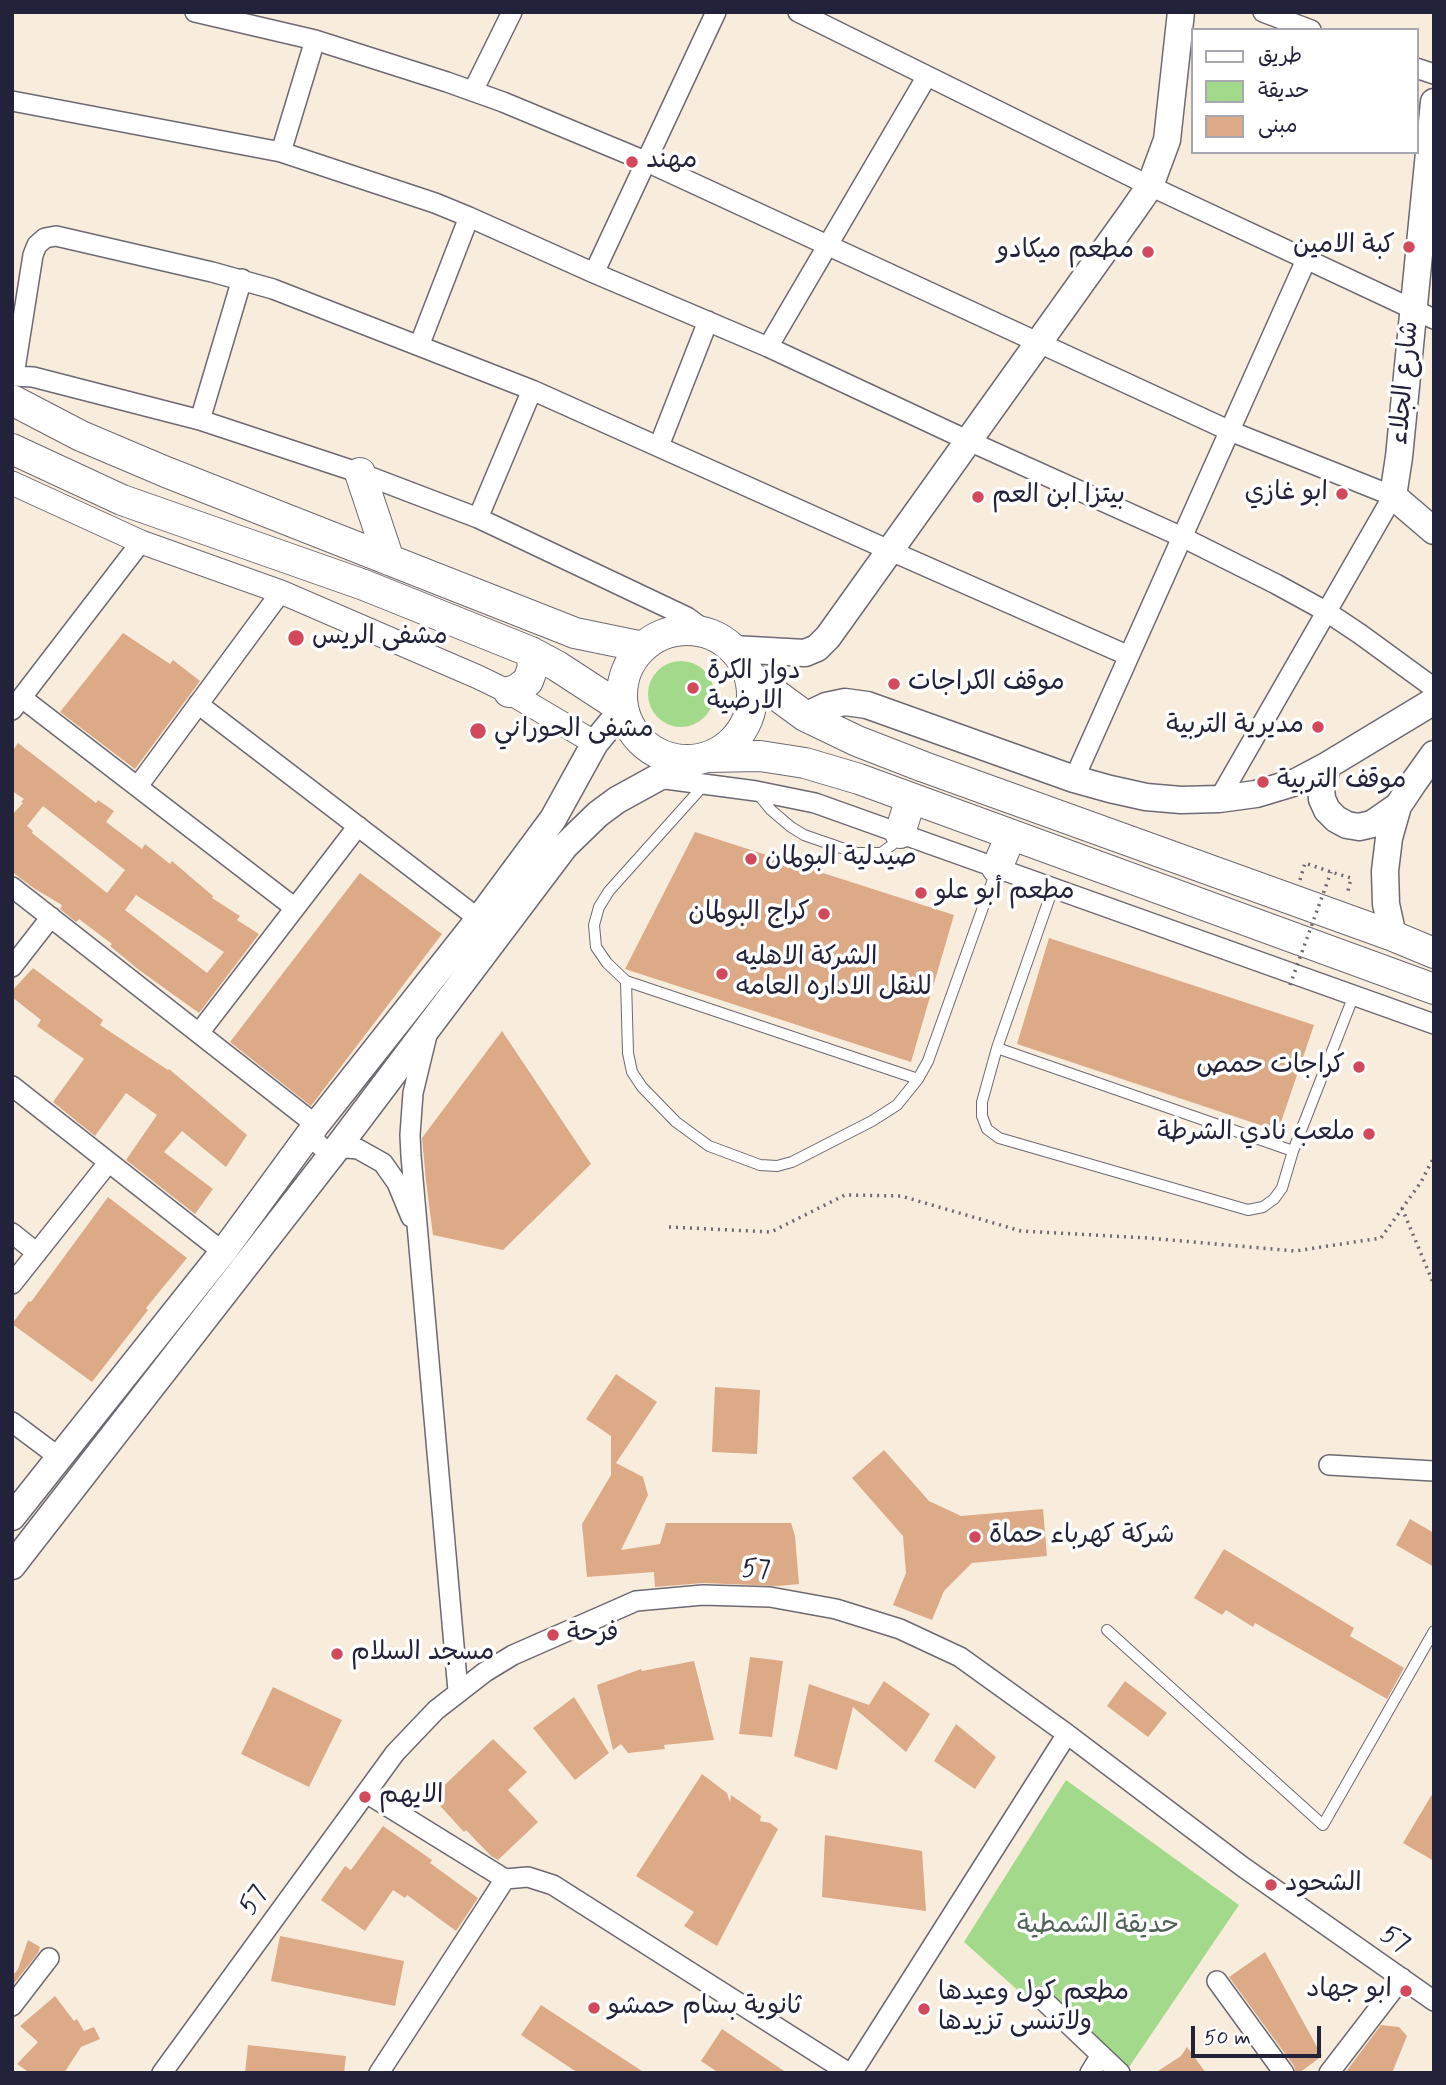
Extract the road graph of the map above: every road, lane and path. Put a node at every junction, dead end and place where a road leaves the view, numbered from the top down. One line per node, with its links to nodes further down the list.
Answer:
1 (195, 12): 8 (street)
2 (512, 12): 11 (street)
3 (716, 12): 16 (street)
4 (798, 12): 10 (street)
5 (1181, 12): 9 (main road)
6 (1262, 12): 7 (street)
7 (1306, 28)
8 (315, 40): 11 (street); 14 (street)
9 (1184, 74): 17 (main road)
10 (927, 76): 17 (street); 19 (street)
11 (473, 91): 16 (street)
12 (12, 101): 14 (street)
13 (1434, 102): 15 (main road, شارع الجلاء)
14 (281, 152): 18 (street)
15 (1427, 152): 23 (main road, شارع الجلاء)
16 (645, 161): 19 (street); 21 (street)
17 (1150, 186): 20 (street); 25 (main road)
18 (469, 216): 21 (street); 26 (street)
19 (828, 245): 25 (street); 27 (street)
20 (1306, 260): 23 (street); 31 (street)
21 (594, 273): 24 (street)
22 (242, 279): 26 (street); 28 (street); 30 (street)
23 (1423, 315): 37 (main road, شارع الجلاء)
24 (708, 321): 27 (street); 33 (street)
25 (1040, 342): 31 (street); 32 (main road)
26 (419, 346): 29 (street)
27 (768, 347): 32 (street)
28 (13, 384): 30 (street); 43 (main road)
29 (532, 390): 33 (street); 38 (street)
30 (200, 420): 35 (street)
31 (1230, 430): 37 (street); 40 (street)
32 (969, 441): 40 (street); 42 (main road)
33 (659, 446): 42 (street)
34 (12, 449): 48 (main road)
35 (360, 473): 38 (street); 43 (main road)
36 (12, 483): 41 (street)
37 (1393, 496): 39 (main road); 45 (street)
38 (478, 517): 46 (street)
39 (1434, 531)
40 (1182, 537): 45 (street); 49 (street)
41 (141, 542): 44 (street); 54 (street)
42 (891, 551): 46 (main road); 49 (street)
43 (389, 560): 47 (main road)
44 (281, 592): 52 (street); 55 (street)
45 (1327, 612): 51 (street); 66 (street)
46 (721, 642): 47 (main road); 50 (main road)
47 (643, 647): 56 (main road)
48 (531, 652): 52 (main road); 56 (main road)
49 (1129, 656): 62 (street)
50 (749, 675): 57 (main road); 61 (main road)
51 (1434, 688)
52 (509, 692): 58 (street)
53 (1434, 701): 60 (main road)
54 (17, 704): 63 (street)
55 (198, 704): 63 (street); 68 (street)
56 (623, 709): 58 (main road); 61 (main road)
57 (805, 716): 62 (main road); 80 (main road)
58 (595, 743): 79 (main road)
59 (1434, 754): 67 (main road)
60 (1328, 765): 66 (main road); 67 (main road)
61 (706, 771): 64 (street); 65 (main road); 83 (lane); 88 (main road)
62 (1074, 779): 66 (main road)
63 (138, 786): 77 (street)
64 (756, 790): 69 (street); 69 (lane)
65 (911, 798): 69 (main road); 70 (main road)
66 (1219, 799)
67 (1398, 806): 80 (main road)
68 (358, 826): 77 (street); 79 (street)
69 (900, 833): 72 (street)
70 (1011, 835): 72 (main road); 85 (main road)
71 (1306, 863): 73 (path)
72 (997, 868): 76 (street); 91 (lane)
73 (1331, 872): 74 (path); 84 (path, bridge)
74 (1351, 878)
75 (12, 887): 78 (street)
76 (1053, 888): 86 (street); 90 (lane)
77 (295, 908): 89 (street)
78 (51, 917): 82 (street); 89 (street)
79 (479, 919): 93 (main road)
80 (1393, 936): 81 (main road)
81 (1434, 953)
82 (12, 967)
83 (626, 981): 91 (lane); 91 (lane)
84 (1290, 985)
85 (1434, 989)
86 (1354, 994): 87 (street); 95 (lane)
87 (1434, 1024)
88 (430, 1027): 94 (main road); 101 (street)
89 (199, 1033): 93 (street)
90 (997, 1048): 95 (lane); 95 (lane)
91 (918, 1079)
92 (12, 1086): 97 (street)
93 (316, 1125): 94 (street); 102 (main road)
94 (337, 1148): 101 (street); 111 (main road)
95 (1293, 1151)
96 (1434, 1157): 98 (path)
97 (108, 1163): 102 (street); 103 (street)
98 (1402, 1208): 99 (path); 105 (path)
99 (669, 1227)
100 (12, 1233): 103 (street)
101 (418, 1237): 114 (street)
102 (223, 1252): 107 (main road)
103 (37, 1253): 104 (street)
104 (12, 1284)
105 (1434, 1285)
106 (12, 1422): 107 (street)
107 (60, 1458): 110 (main road)
108 (1329, 1465): 109 (street)
109 (1434, 1471)
110 (12, 1517)
111 (12, 1566)
112 (1107, 1630): 113 (lane)
113 (1434, 1631)
114 (458, 1691): 115 (street, 57); 116 (street, 57)
115 (1068, 1734): 119 (street, 57); 127 (street)
116 (366, 1793): 117 (street); 125 (street, 57)
117 (506, 1880): 126 (street); 127 (street)
118 (49, 1958): 123 (street)
119 (1402, 1978): 122 (street, 57); 131 (street)
120 (1217, 1981): 130 (street)
121 (1040, 1997): 124 (street)
122 (1434, 2001)
123 (12, 2006)
124 (1101, 2055): 128 (street); 129 (street)
125 (162, 2073)
126 (379, 2073)
127 (851, 2073)
128 (1090, 2073)
129 (1120, 2073)
130 (1284, 2073)
131 (1329, 2073)

